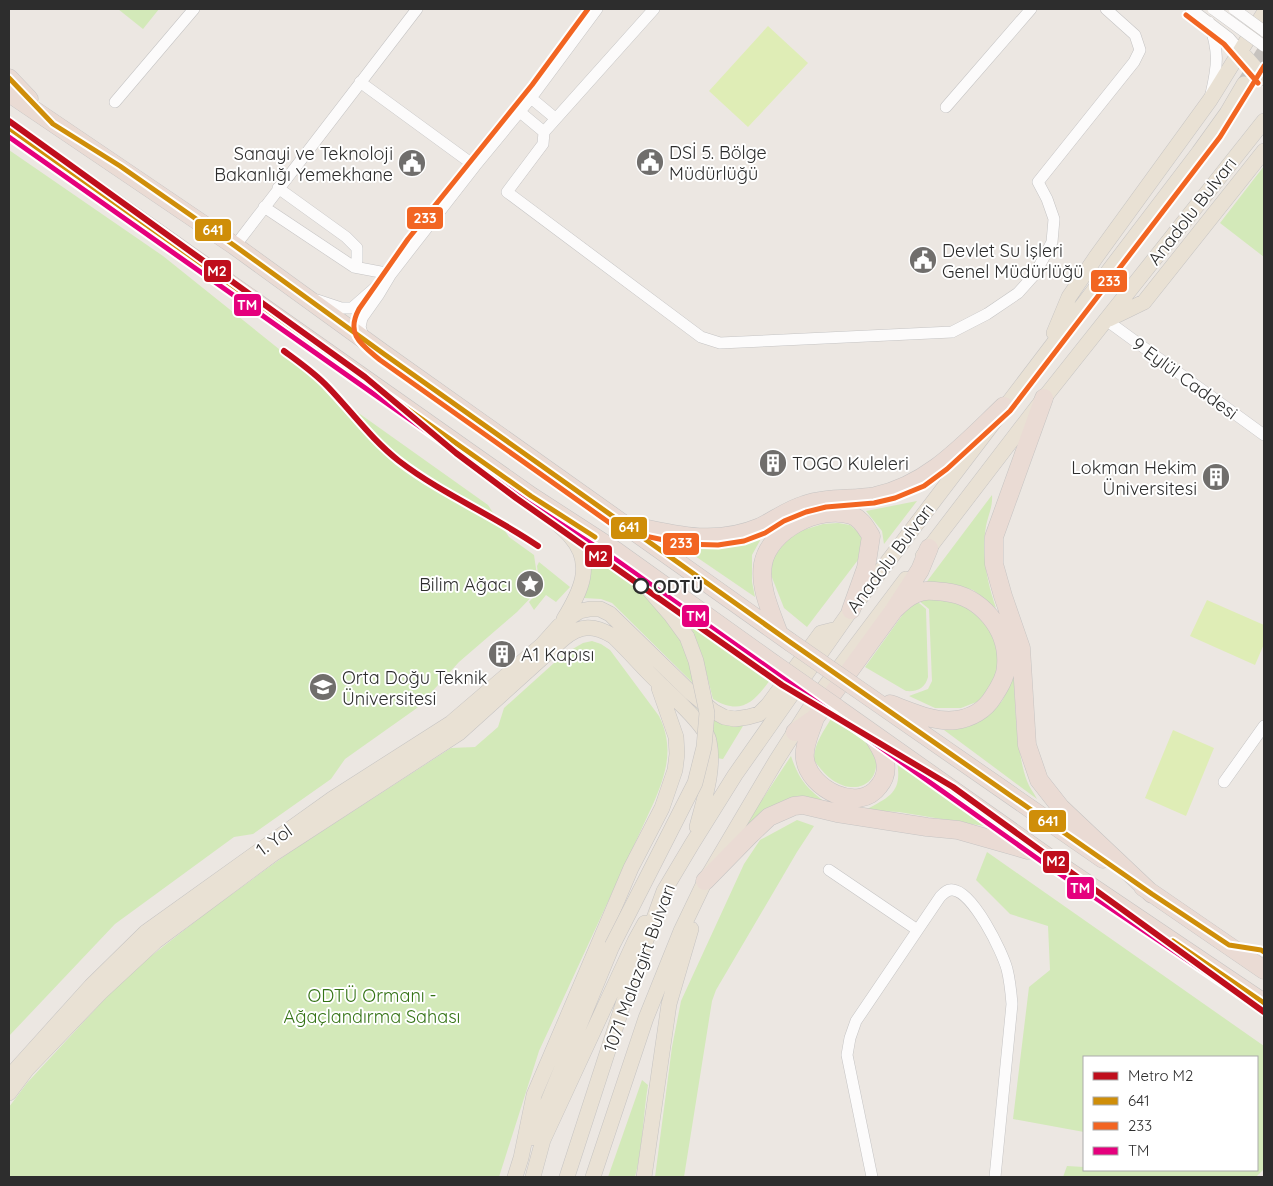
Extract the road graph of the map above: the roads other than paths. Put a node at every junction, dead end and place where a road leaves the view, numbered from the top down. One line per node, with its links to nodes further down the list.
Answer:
1 (194, 9): 23 (street)
2 (416, 9): 18 (street)
3 (597, 9): 21 (street)
4 (654, 9): 26 (street)
5 (1032, 9): 24 (street)
6 (1106, 9): 30 (street)
7 (1191, 9): 12 (street)
8 (1213, 9): 14 (street, bridge)
9 (1234, 9): 13 (street, bridge)
10 (1260, 9): 11 (street)
11 (1264, 13): 15 (main road)
12 (1209, 22): 15 (street); 22 (street)
13 (1264, 31)
14 (1264, 46)
15 (1241, 52): 17 (main road); 22 (main road)
16 (9, 78): 28 (highway)
17 (1264, 78)
18 (360, 82): 32 (street); 33 (street)
19 (1244, 84): 40 (main road, Anadolu Bulvarı)
20 (9, 93): 28 (highway)
21 (531, 98): 25 (street); 26 (street)
22 (1210, 100): 40 (main road)
23 (115, 102)
24 (946, 107)
25 (520, 112): 30 (street); 32 (street)
26 (555, 118): 30 (street)
27 (1264, 121): 39 (main road, Anadolu Bulvarı)
28 (53, 124): 35 (highway)
29 (9, 128): 45 (highway)
30 (544, 132)
31 (1264, 151): 39 (main road)
32 (475, 166): 37 (street)
33 (278, 188): 34 (street); 36 (street)
34 (264, 207): 35 (street); 36 (street)
35 (235, 246): 38 (highway)
36 (354, 267): 37 (street)
37 (391, 274): 38 (street); 41 (street)
38 (304, 295): 41 (highway)
39 (1106, 320): 42 (main road, Anadolu Bulvarı); 44 (street, 9 Eylül Caddesi)
40 (1046, 353): 43 (main road, Anadolu Bulvarı)
41 (384, 354): 46 (highway)
42 (1044, 398): 47 (main road, Anadolu Bulvarı); 72 (highway)
43 (1004, 406): 46 (highway); 49 (main road, Anadolu Bulvarı)
44 (1264, 435)
45 (541, 502): 48 (highway); 52 (main road)
46 (623, 524): 53 (highway)
47 (929, 548): 50 (highway); 56 (main road, Anadolu Bulvarı)
48 (616, 551): 62 (highway, bridge); 78 (main road, bridge)
49 (850, 610): 51 (main road, Anadolu Bulvarı); 53 (highway)
50 (894, 610): 57 (highway); 60 (highway)
51 (837, 629): 54 (main road, Anadolu Bulvarı); 59 (main road)
52 (563, 634): 55 (main road); 58 (main road); 58 (main road, 1. Yol); 59 (main road)
53 (784, 638): 57 (highway, bridge)
54 (806, 673): 64 (main road, 1071 Malazgirt Bulvarı)
55 (657, 682): 67 (main road); 78 (main road)
56 (828, 683): 63 (main road, 1071 Malazgirt Bulvarı)
57 (871, 698): 72 (highway)
58 (485, 702): 66 (main road, 1. Yol)
59 (759, 714): 64 (main road)
60 (815, 718): 62 (highway); 63 (highway)
61 (1264, 726): 65 (street)
62 (870, 731): 68 (highway)
63 (794, 732): 70 (main road, 1071 Malazgirt Bulvarı)
64 (762, 736): 67 (main road, 1071 Malazgirt Bulvarı)
65 (1224, 782)
66 (299, 829): 76 (main road, 1. Yol); 77 (main road, 1. Yol)
67 (692, 844): 71 (main road, 1071 Malazgirt Bulvarı)
68 (1044, 854): 70 (highway); 75 (highway)
69 (829, 870): 73 (street)
70 (705, 881): 82 (main road, 1071 Malazgirt Bulvarı); 83 (main road)
71 (664, 891): 80 (main road); 81 (main road, 1071 Malazgirt Bulvarı)
72 (1152, 894): 74 (highway)
73 (916, 929): 84 (street); 85 (street)
74 (1264, 970)
75 (1264, 1003)
76 (9, 1077)
77 (9, 1093)
78 (521, 1158): 79 (main road)
79 (515, 1177)
80 (533, 1177)
81 (567, 1177)
82 (592, 1177)
83 (644, 1177)
84 (872, 1177)
85 (995, 1177)

